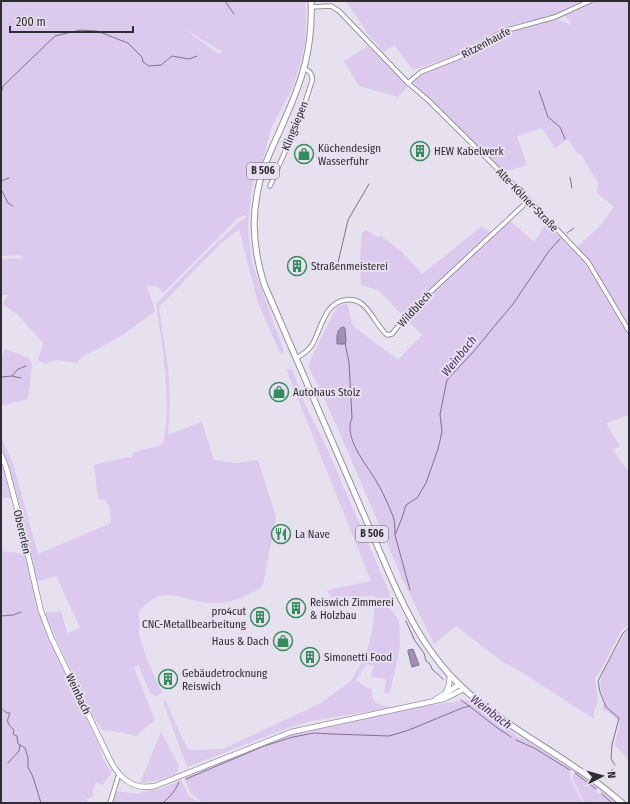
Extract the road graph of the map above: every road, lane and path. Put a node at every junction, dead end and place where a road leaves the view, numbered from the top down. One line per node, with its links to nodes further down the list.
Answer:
1 (311, 1): 3 (main road, B 506)
2 (590, 1): 5 (street, Ritzenhaufe)
3 (311, 7): 4 (main road, B 506); 5 (street)
4 (305, 69): 6 (street, Klingsiepen); 9 (main road, B 506)
5 (408, 83): 7 (street, Alte-Kölner-Straße)
6 (270, 186)
7 (529, 200): 8 (street, Alte-Kölner-Straße); 9 (street, Wildblech)
8 (629, 331)
9 (296, 358): 12 (main road, B 506)
10 (1, 454): 11 (main road, Obererlen)
11 (41, 611): 17 (main road, Weinbach)
12 (450, 675): 13 (main road, B 506); 15 (main road)
13 (459, 685): 14 (main road, B 506); 15 (main road)
14 (464, 690): 16 (main road); 19 (main road, B 506)
15 (446, 694): 16 (main road)
16 (434, 700): 17 (main road, Weinbach)
17 (120, 776): 18 (street)
18 (110, 803)
19 (622, 803)

